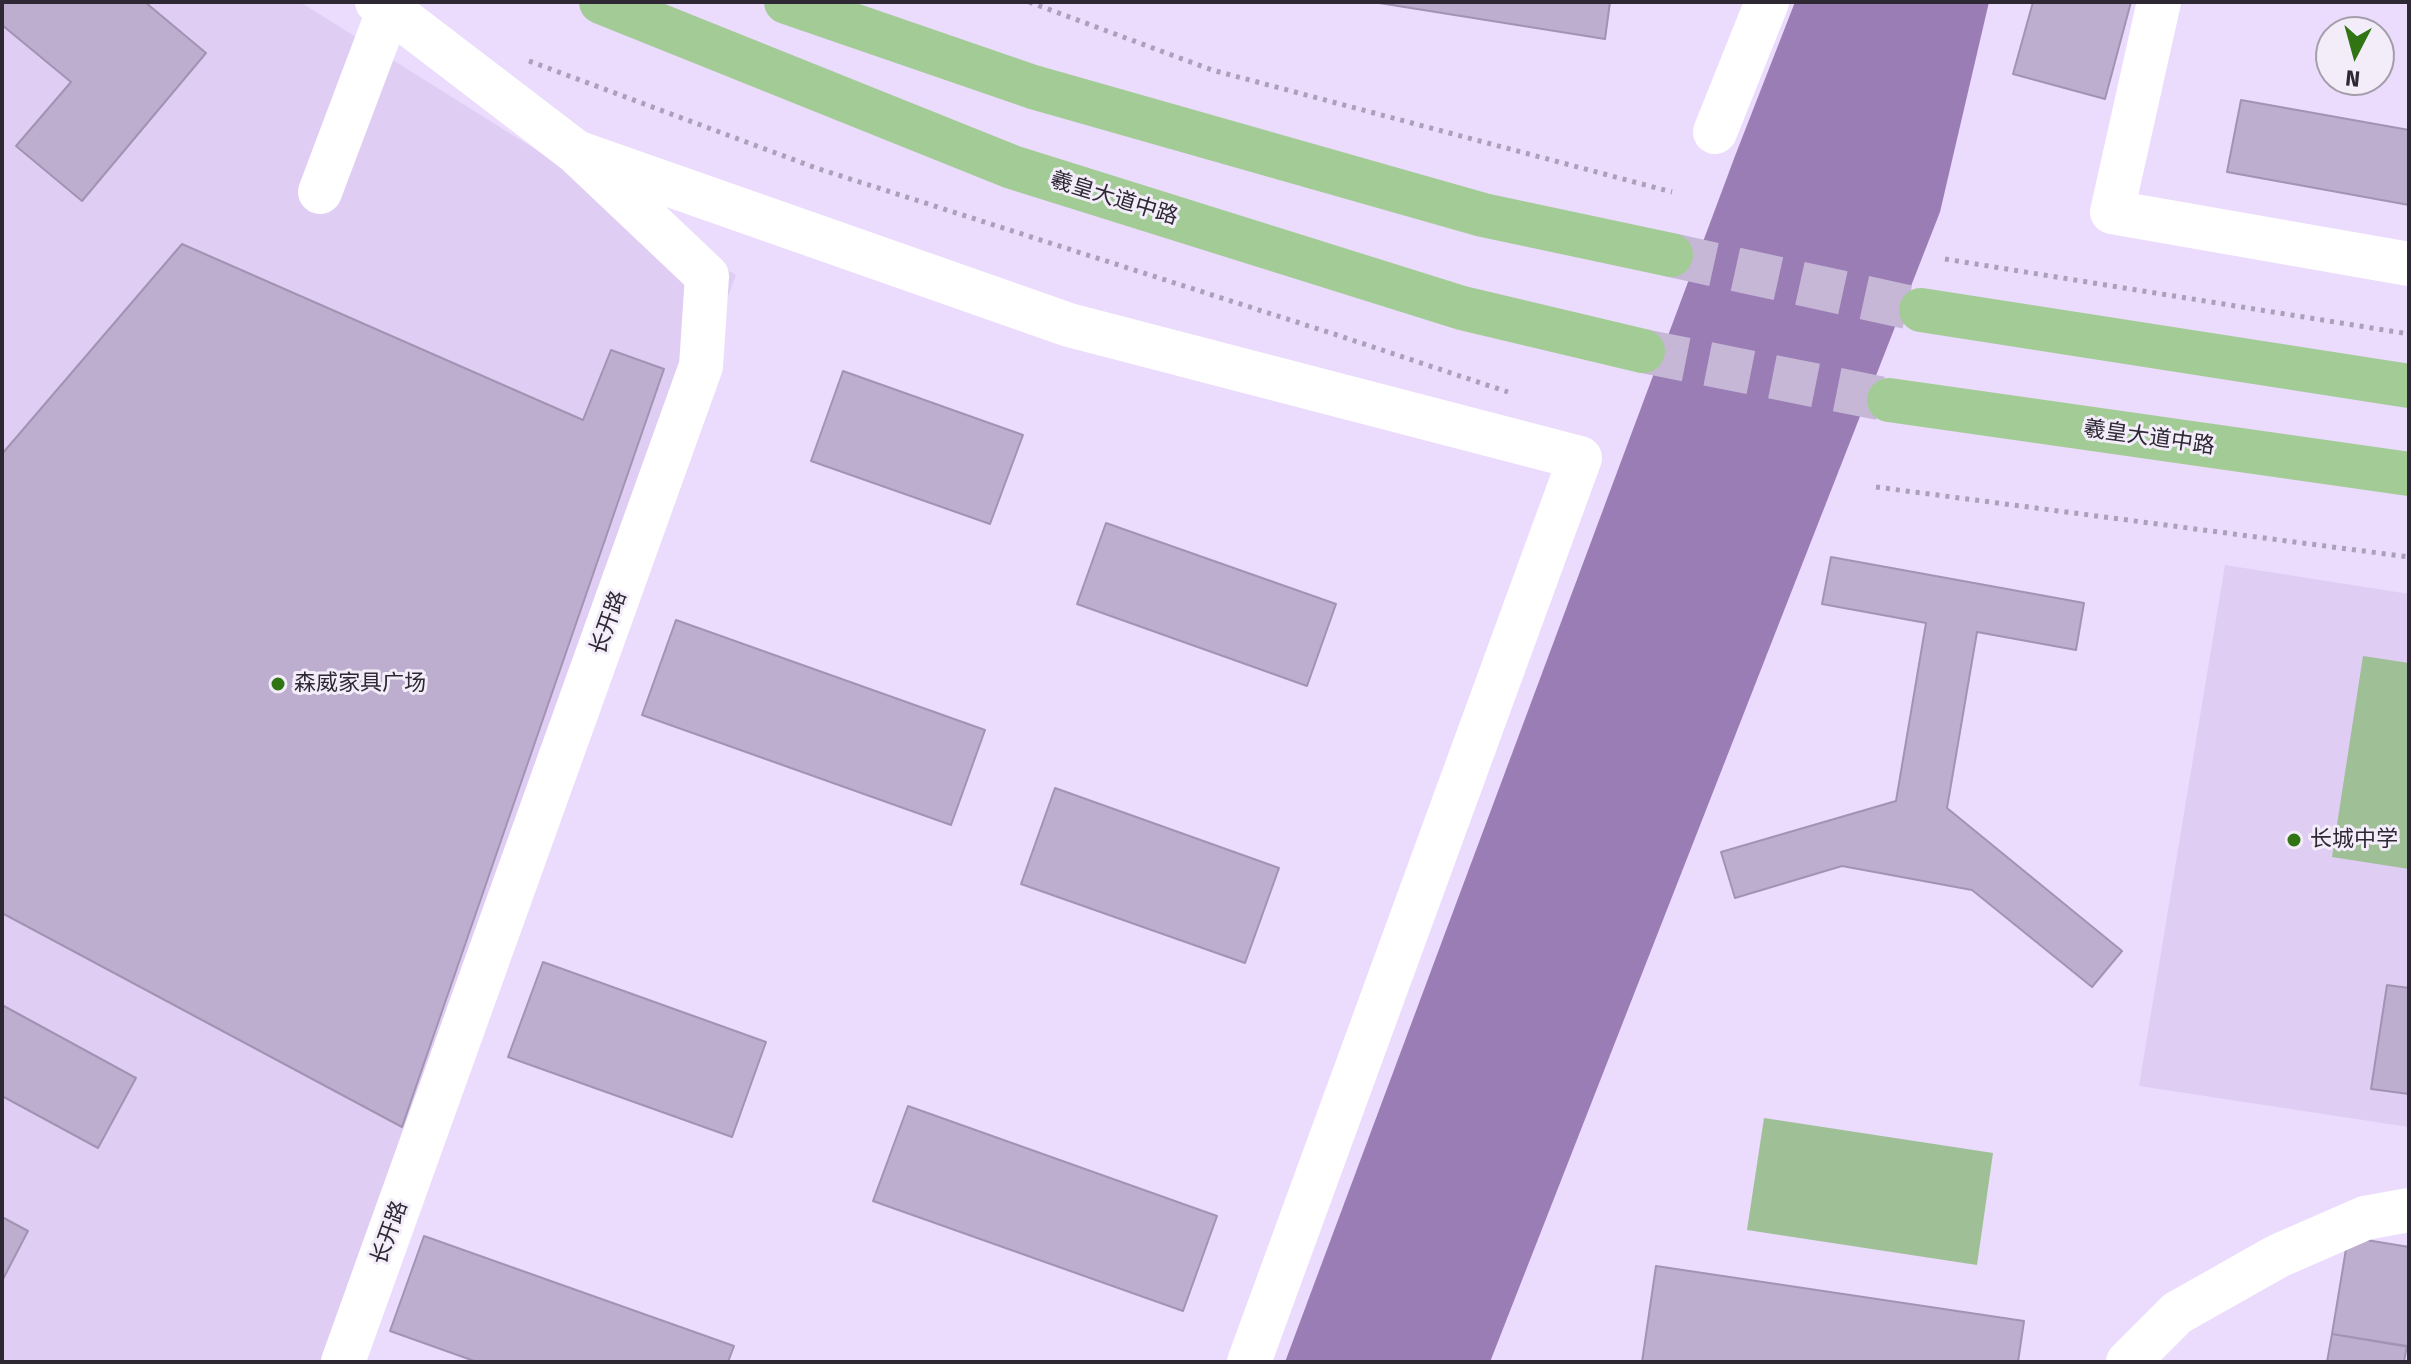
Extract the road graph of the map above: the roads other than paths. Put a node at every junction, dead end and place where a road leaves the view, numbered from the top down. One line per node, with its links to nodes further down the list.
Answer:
1 (601, 2): 12 (main road, 羲皇大道中路)
2 (786, 2): 9 (main road)
3 (1767, 2): 6 (street)
4 (2159, 2): 10 (street)
5 (386, 4): 7 (street, 长开路); 8 (street)
6 (1715, 132)
7 (576, 152): 17 (street, 长开路); 18 (street)
8 (320, 192)
9 (1671, 255)
10 (2409, 264)
11 (1921, 310): 13 (main road)
12 (1643, 351)
13 (2409, 386)
14 (1889, 400): 15 (main road, 羲皇大道中路)
15 (2409, 474)
16 (2409, 1210): 19 (street)
17 (343, 1362)
18 (1249, 1362)
19 (2128, 1362)

